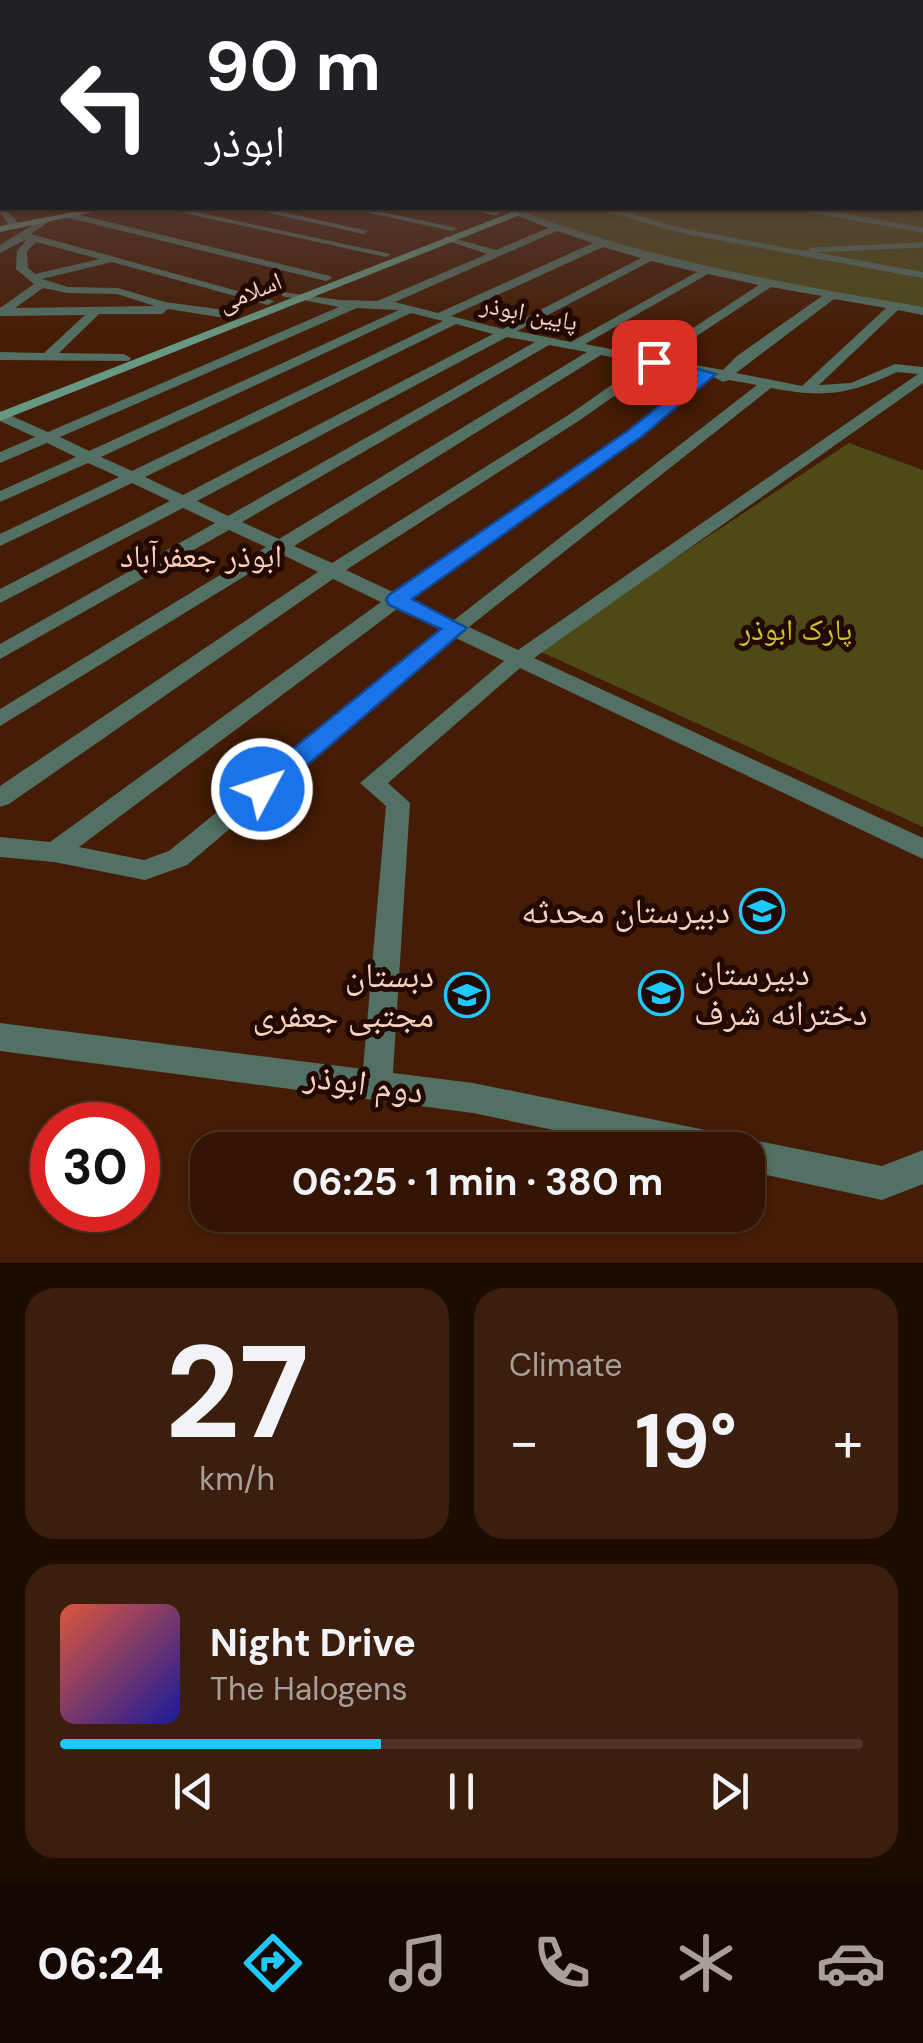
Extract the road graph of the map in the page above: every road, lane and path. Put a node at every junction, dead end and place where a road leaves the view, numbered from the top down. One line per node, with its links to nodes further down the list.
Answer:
1 (23, 221): 14 (street)
2 (36, 221): 15 (street)
3 (45, 221): 20 (street)
4 (101, 221): 33 (street)
5 (228, 221): 22 (street)
6 (314, 221): 18 (street)
7 (377, 221): 18 (street)
8 (418, 221): 19 (street)
9 (482, 221): 19 (street, اسلامی)
10 (482, 221): 19 (street, اسلامی)
11 (536, 221): 16 (street)
12 (645, 221): 25 (lane)
13 (872, 221): 17 (lane)
14 (13, 223): 15 (street)
15 (0, 227)
16 (556, 228): 21 (street); 27 (street)
17 (923, 230)
18 (363, 231): 22 (street)
19 (451, 233): 26 (street, اسلامی); 27 (street); 36 (street, اسلامی)
20 (28, 236): 24 (street); 29 (street); 32 (street)
21 (600, 244): 28 (street); 48 (street)
22 (343, 245): 26 (street)
23 (923, 245): 25 (lane)
24 (0, 250)
25 (792, 251): 31 (lane)
26 (386, 254): 33 (street, اسلامی)
27 (497, 254): 39 (street)
28 (648, 258): 30 (street); 49 (street)
29 (114, 260): 32 (street); 38 (street)
30 (704, 272): 34 (street); 51 (street)
31 (923, 275)
32 (28, 276): 35 (street); 45 (street)
33 (326, 278): 36 (street, اسلامی)
34 (766, 285): 37 (street); 56 (street)
35 (114, 290): 42 (street); 46 (street)
36 (293, 295): 38 (street, اسلامی); 40 (street, پایین ابوذر); 61 (street, اسلامی)
37 (830, 296): 41 (street); 58 (street)
38 (268, 301): 47 (street, اسلامی)
39 (380, 304): 40 (street, پایین ابوذر); 43 (street, پایین ابوذر)
40 (354, 305): 62 (street)
41 (894, 306): 44 (street); 60 (street)
42 (184, 308): 46 (street); 47 (street)
43 (409, 310): 48 (street, پایین ابوذر); 63 (street)
44 (923, 311)
45 (1, 313): 46 (street)
46 (95, 313): 54 (street)
47 (232, 315): 55 (street, اسلامی)
48 (445, 319): 49 (street, پایین ابوذر); 65 (street)
49 (501, 332): 50 (street, پایین ابوذر); 67 (street)
50 (547, 341): 51 (street, پایین ابوذر); 68 (street)
51 (574, 346): 52 (street, پایین ابوذر)
52 (600, 350): 56 (street, پایین ابوذر); 70 (street)
53 (0, 356): 54 (street)
54 (47, 357): 55 (street)
55 (124, 358): 61 (street, اسلامی)
56 (657, 358): 58 (street, پایین ابوذر); 71 (street)
57 (921, 370): 60 (street, پایین ابوذر); 76 (street)
58 (716, 376): 59 (street, پایین ابوذر); 73 (street)
59 (767, 384): 60 (street, پایین ابوذر); 74 (street)
60 (806, 390)
61 (1, 413): 62 (street)
62 (51, 436): 63 (street); 64 (street)
63 (91, 455): 65 (street); 66 (street)
64 (0, 458)
65 (134, 476): 67 (street); 69 (street)
66 (0, 497)
67 (184, 499): 68 (street); 72 (street)
68 (230, 522): 70 (street); 75 (street)
69 (0, 541)
70 (282, 546): 71 (street); 77 (street)
71 (334, 570): 73 (street); 78 (street)
72 (0, 596)
73 (397, 600): 74 (street); 81 (street)
74 (456, 628): 76 (street); 81 (street)
75 (0, 654)
76 (520, 658): 80 (street); 83 (street)
77 (0, 719)
78 (0, 798)
79 (0, 848): 81 (street)
80 (923, 849)
81 (54, 852)
82 (0, 1037): 83 (street, دوم ابوذر)
83 (377, 1085): 84 (street, دوم ابوذر)
84 (638, 1132)
85 (765, 1159): 86 (street)
86 (923, 1166)

